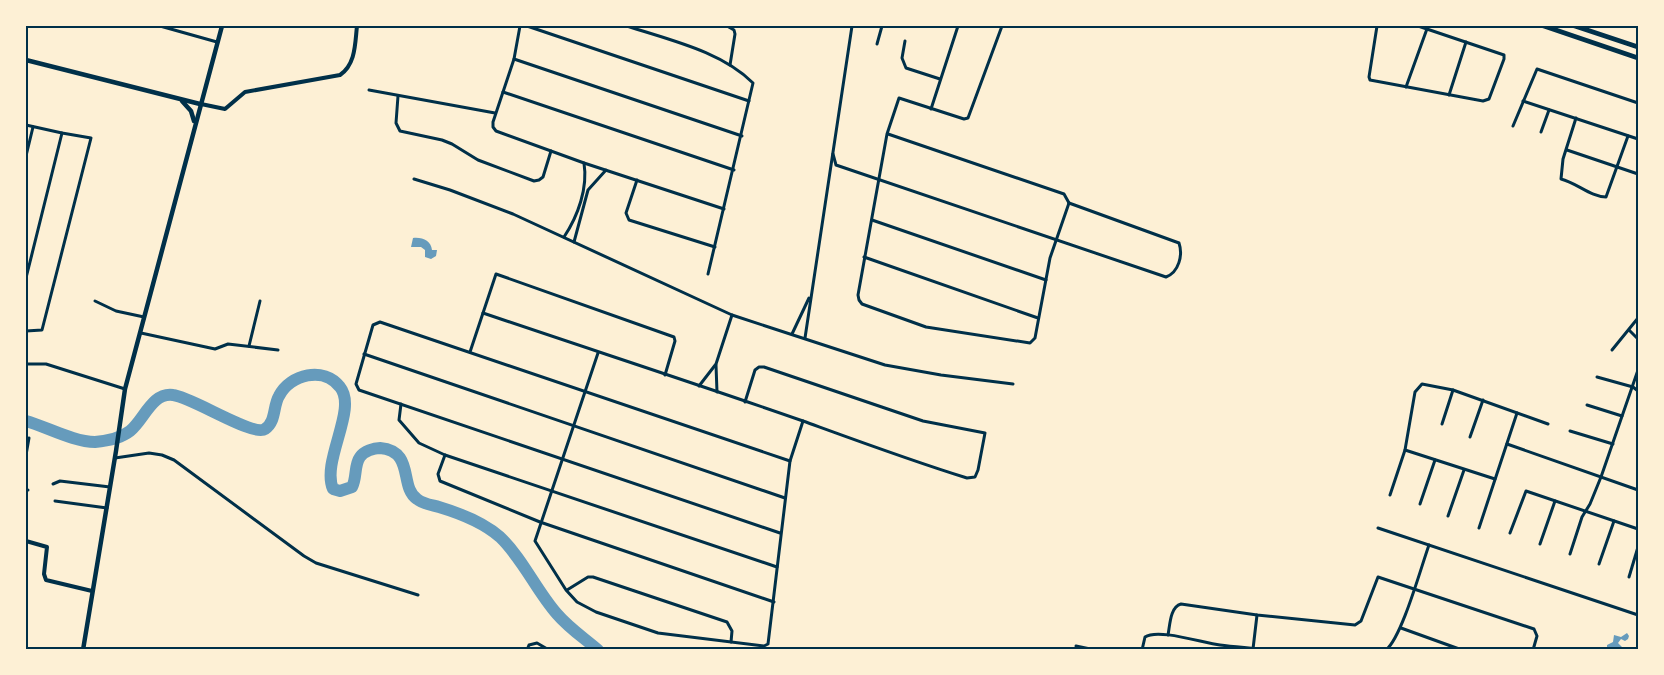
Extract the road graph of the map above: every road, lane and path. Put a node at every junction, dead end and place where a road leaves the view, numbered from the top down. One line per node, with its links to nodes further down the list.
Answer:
1 (160, 26): 17 (street)
2 (222, 26): 20 (main road)
3 (357, 26): 37 (street)
4 (520, 26): 23 (street)
5 (527, 26): 36 (street)
6 (627, 26): 26 (street)
7 (727, 26): 26 (street)
8 (852, 26): 54 (street)
9 (882, 26): 21 (street)
10 (958, 26): 27 (street)
11 (1002, 26): 38 (street)
12 (1377, 26): 28 (street)
13 (1418, 26): 16 (street)
14 (1544, 26): 24 (highway)
15 (1575, 26): 22 (highway)
16 (1427, 27): 19 (street); 28 (street)
17 (177, 28): 20 (street)
18 (905, 41): 27 (street)
19 (1466, 41): 31 (street); 31 (street)
20 (217, 42): 37 (main road)
21 (877, 44)
22 (1638, 46)
23 (514, 58): 30 (street); 49 (street)
24 (1638, 58)
25 (26, 60): 33 (main road)
26 (730, 65): 36 (street)
27 (940, 79): 38 (street)
28 (1406, 87): 31 (street)
29 (369, 90): 32 (street)
30 (503, 92): 40 (street); 59 (street)
31 (1449, 95)
32 (398, 96): 40 (street); 53 (street)
33 (180, 99): 37 (main road); 45 (main road)
34 (1523, 101): 35 (street); 39 (street); 43 (street)
35 (1638, 101)
36 (750, 102): 49 (street)
37 (200, 104): 45 (main road)
38 (931, 109): 48 (street)
39 (1549, 110): 41 (street); 46 (street)
40 (495, 113): 53 (street)
41 (1576, 118): 50 (street); 52 (street)
42 (26, 125): 44 (street)
43 (1513, 126)
44 (33, 127): 47 (street); 55 (street)
45 (195, 127): 81 (main road)
46 (1541, 132)
47 (62, 133): 74 (street); 85 (street)
48 (887, 134): 61 (street); 65 (street)
49 (742, 136): 59 (street)
50 (1628, 136): 51 (street); 57 (street)
51 (1638, 139)
52 (1567, 150): 57 (street); 57 (street)
53 (551, 151): 56 (street)
54 (833, 154): 61 (street); 76 (street)
55 (26, 156)
56 (584, 163): 58 (street); 64 (street)
57 (1617, 167): 60 (street)
58 (606, 170): 63 (street); 64 (street)
59 (734, 170): 66 (street)
60 (1638, 174)
61 (879, 178): 67 (street); 69 (street)
62 (414, 179): 68 (street)
63 (638, 180): 66 (street); 71 (street)
64 (582, 201): 68 (street); 70 (street)
65 (1069, 203): 69 (street); 69 (street)
66 (724, 209): 71 (street)
67 (872, 220): 72 (street); 75 (street)
68 (564, 237): 70 (street)
69 (1056, 239): 75 (street)
70 (574, 242): 80 (street)
71 (715, 247): 73 (street)
72 (864, 257): 82 (street); 82 (street)
73 (708, 274)
74 (26, 278)
75 (1046, 280): 82 (street)
76 (811, 293): 87 (street); 88 (street)
77 (95, 300): 81 (street)
78 (260, 302): 90 (street)
79 (483, 313): 93 (street); 94 (street); 99 (street)
80 (732, 315): 87 (street); 97 (street)
81 (145, 317): 86 (main road)
82 (1039, 318)
83 (1638, 318): 84 (street)
84 (1629, 330): 89 (street); 92 (street)
85 (26, 331)
86 (141, 333): 90 (street); 104 (main road)
87 (792, 334): 88 (street)
88 (805, 338): 101 (street)
89 (1638, 339)
90 (249, 346): 91 (street)
91 (278, 350)
92 (1612, 350)
93 (470, 352): 95 (street); 107 (street)
94 (598, 352): 99 (street); 107 (street)
95 (364, 354): 111 (street); 118 (street)
96 (26, 364): 104 (street)
97 (716, 364): 102 (street); 108 (street)
98 (1638, 370): 103 (street)
99 (665, 375): 102 (street)
100 (1597, 377): 103 (street)
101 (1013, 384)
102 (699, 386): 108 (street)
103 (1633, 387): 106 (street); 114 (street)
104 (124, 389): 127 (main road)
105 (1453, 390): 109 (street); 117 (street); 124 (street)
106 (1638, 391)
107 (585, 392): 118 (street); 130 (street)
108 (717, 392): 110 (street)
109 (1483, 400): 113 (street); 120 (street)
110 (744, 402): 115 (street); 115 (street)
111 (401, 404): 126 (street); 128 (street)
112 (1587, 405): 114 (street)
113 (1517, 413): 116 (street); 122 (street)
114 (1623, 416): 123 (street)
115 (803, 421): 130 (street)
116 (1548, 423)
117 (1442, 424)
118 (573, 426): 128 (street); 139 (street)
119 (1570, 431): 123 (street)
120 (1470, 437)
121 (29, 438): 125 (street)
122 (1507, 444): 132 (street); 133 (street)
123 (1613, 444): 132 (street)
124 (1405, 450): 129 (street); 138 (street)
125 (26, 453)
126 (445, 455): 136 (street); 147 (street)
127 (115, 458): 135 (main road); 164 (street)
128 (561, 460): 136 (street); 151 (street)
129 (1435, 460): 131 (street); 142 (street)
130 (790, 461): 139 (street)
131 (1465, 469): 133 (street); 145 (street)
132 (1601, 477): 137 (street); 144 (street)
133 (1496, 479): 149 (street)
134 (53, 484): 135 (street)
135 (110, 487): 143 (main road)
136 (551, 490): 147 (street); 159 (street)
137 (1638, 490)
138 (1390, 495)
139 (785, 498): 151 (street)
140 (55, 501): 143 (street)
141 (1555, 501): 144 (street); 152 (street); 154 (street)
142 (1420, 504)
143 (107, 508): 163 (main road)
144 (1585, 511): 146 (street); 157 (street)
145 (1448, 516)
146 (1614, 520): 150 (street); 158 (street)
147 (540, 522): 162 (street); 165 (street)
148 (1378, 528): 155 (street)
149 (1479, 528)
150 (1638, 529)
151 (780, 533): 159 (street)
152 (1510, 533)
153 (26, 541): 163 (street)
154 (1540, 544)
155 (1429, 545): 161 (street); 167 (street)
156 (1638, 547): 160 (street)
157 (1570, 554)
158 (1599, 564)
159 (777, 567): 165 (street)
160 (1629, 577)
161 (1413, 588): 166 (street); 168 (street); 183 (street)
162 (566, 590): 170 (street); 170 (street)
163 (92, 591): 175 (main road)
164 (418, 596)
165 (774, 602): 170 (street)
166 (1257, 615): 169 (street); 174 (street)
167 (1638, 615)
168 (1400, 628): 181 (street); 182 (street)
169 (1168, 635): 172 (street); 179 (street)
170 (731, 642)
171 (1076, 646): 173 (street)
172 (1218, 647): 174 (street)
173 (1086, 649): 178 (street)
174 (1253, 649): 180 (street)
175 (83, 650)
176 (527, 650): 177 (street)
177 (549, 650)
178 (1095, 650)
179 (1142, 650)
180 (1267, 650)
181 (1386, 650)
182 (1462, 650)
183 (1533, 650)

